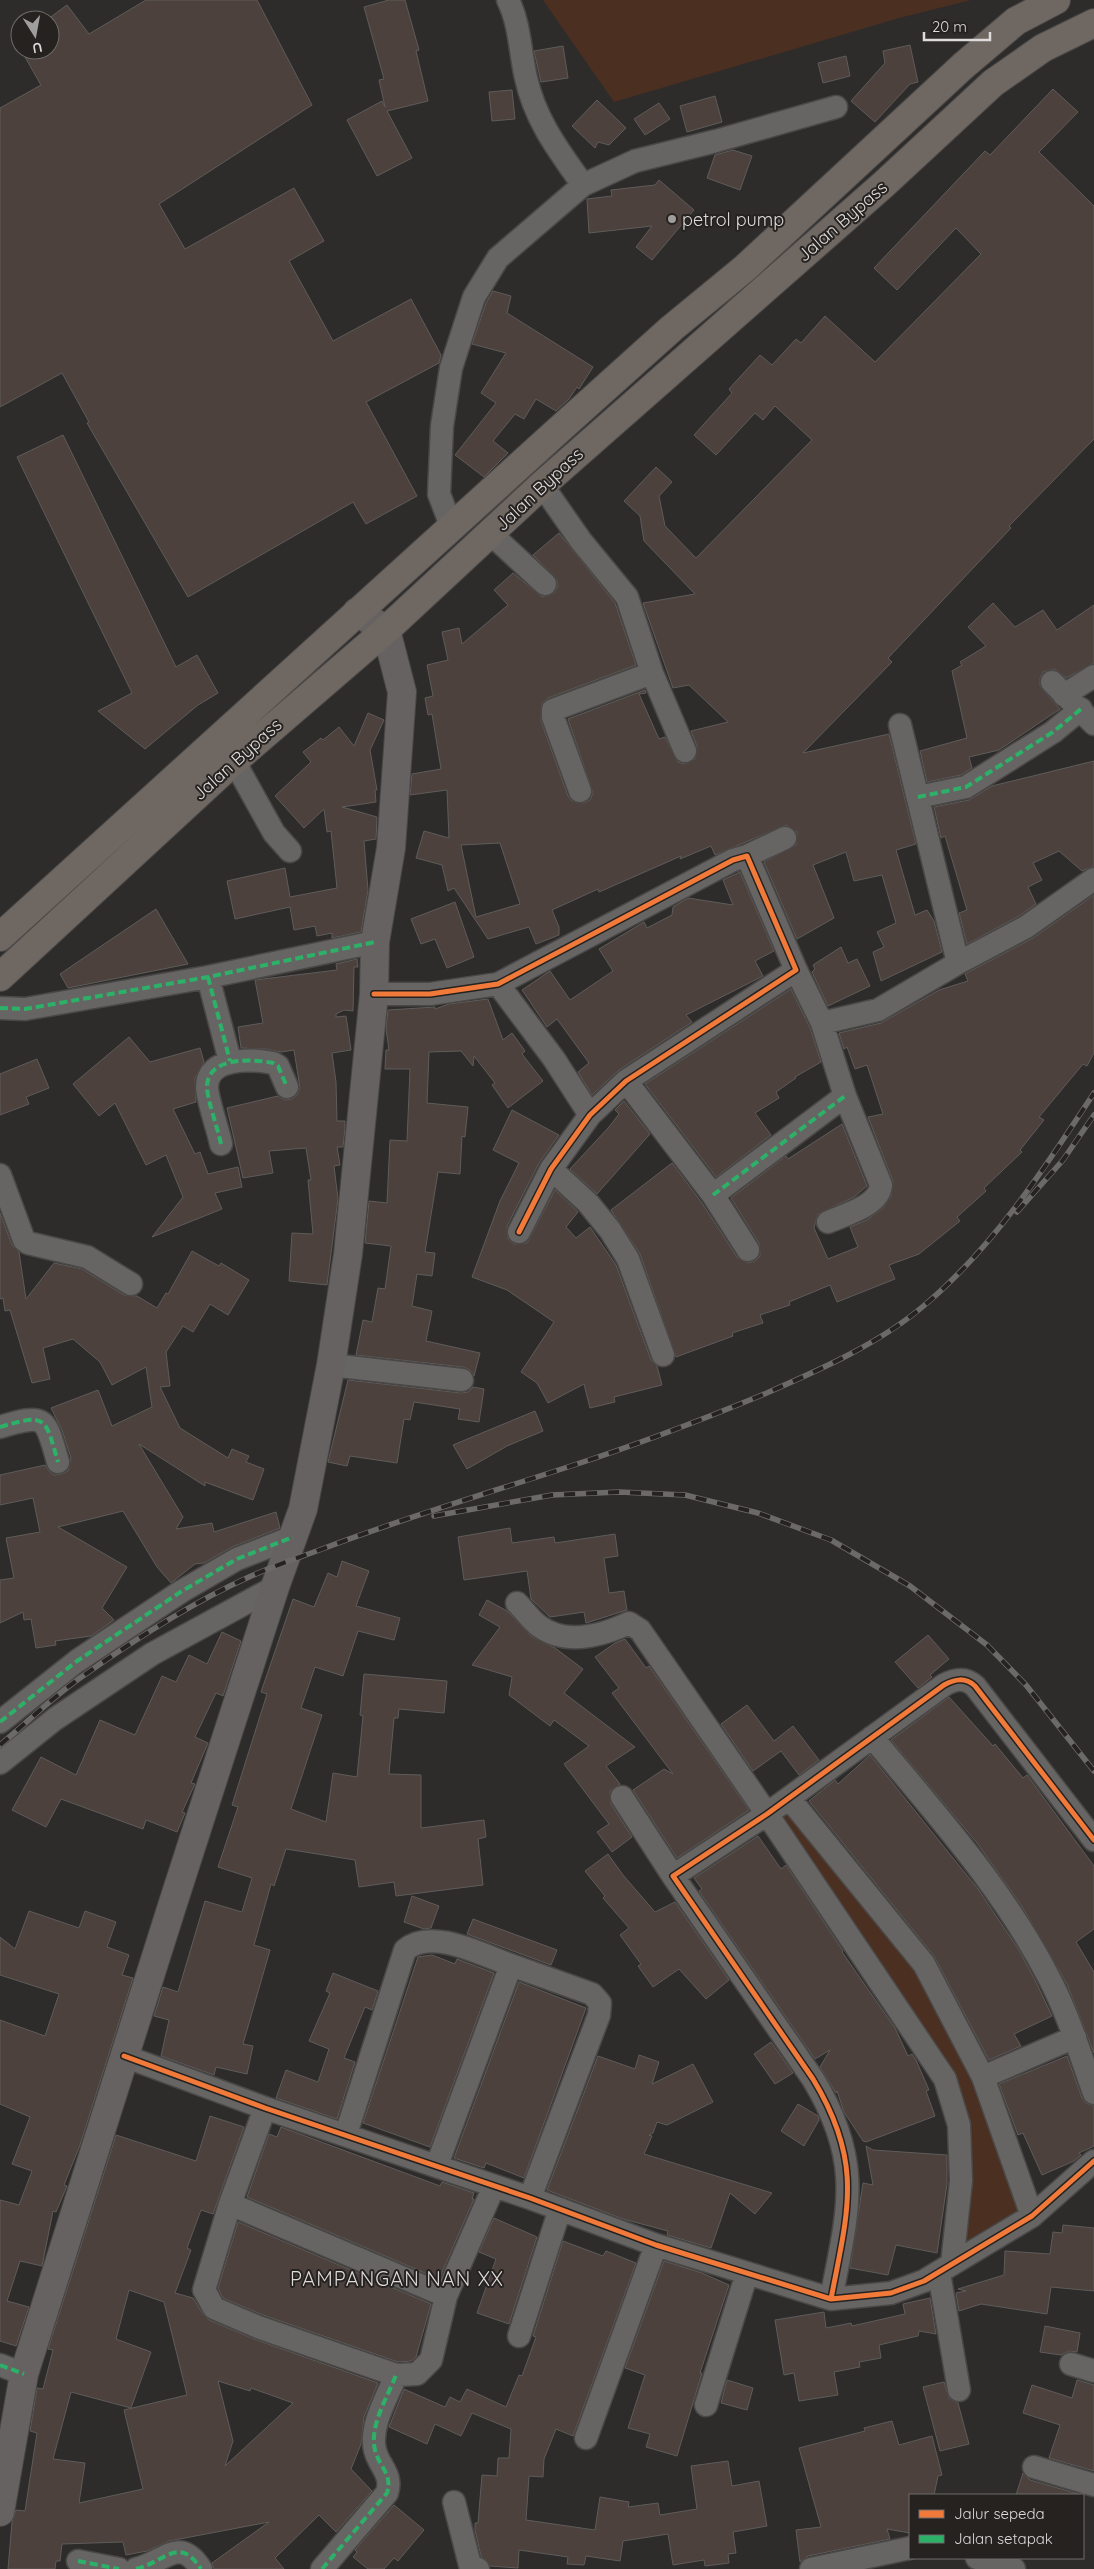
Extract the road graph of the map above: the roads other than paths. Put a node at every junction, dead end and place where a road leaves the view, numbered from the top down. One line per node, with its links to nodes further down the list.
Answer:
1 (508, 0): 5 (street)
2 (1056, 0): 6 (highway, Jalan Bypass)
3 (1094, 23): 7 (highway, Jalan Bypass)
4 (836, 107): 5 (street)
5 (583, 186): 9 (street)
6 (831, 187): 7 (highway); 9 (highway, Jalan Bypass)
7 (854, 211): 8 (highway, Jalan Bypass)
8 (542, 485): 10 (highway, Jalan Bypass); 14 (street)
9 (452, 528): 12 (highway, Jalan Bypass)
10 (491, 534): 11 (street); 13 (highway, Jalan Bypass)
11 (545, 584)
12 (357, 612): 13 (main road); 26 (highway, Jalan Bypass)
13 (386, 630): 19 (highway, Jalan Bypass); 27 (main road)
14 (652, 673): 18 (street); 20 (street)
15 (1094, 676): 16 (street)
16 (1073, 703): 21 (street)
17 (900, 724): 21 (street)
18 (685, 750)
19 (234, 762): 23 (street); 30 (highway, Jalan Bypass)
20 (580, 791)
21 (918, 797): 28 (street)
22 (785, 838): 24 (street)
23 (290, 851)
24 (747, 856): 29 (street); 32 (street)
25 (1094, 879): 28 (street)
26 (0, 937)
27 (376, 942): 31 (street); 33 (main road)
28 (958, 963): 35 (street)
29 (796, 970): 35 (street); 37 (street)
30 (0, 977)
31 (208, 977): 34 (street); 36 (street)
32 (498, 984): 33 (street); 40 (street)
33 (374, 994): 50 (main road)
34 (0, 1008)
35 (822, 1023): 39 (street)
36 (230, 1061): 38 (street); 41 (street)
37 (626, 1081): 40 (street); 44 (street)
38 (287, 1087)
39 (845, 1096): 44 (street); 45 (street)
40 (590, 1114): 42 (street)
41 (221, 1144)
42 (550, 1170): 46 (street); 49 (street)
43 (0, 1175): 48 (street)
44 (713, 1195): 47 (street)
45 (828, 1222)
46 (519, 1232)
47 (748, 1250)
48 (132, 1284)
49 (663, 1355)
50 (331, 1365): 51 (street); 54 (main road)
51 (462, 1380)
52 (0, 1427): 53 (street)
53 (58, 1462)
54 (293, 1537): 55 (main road); 57 (street)
55 (275, 1587): 59 (street); 67 (main road)
56 (517, 1603): 62 (street)
57 (0, 1722)
58 (872, 1737): 61 (street); 63 (street); 66 (street)
59 (0, 1763)
60 (622, 1797): 64 (street)
61 (789, 1798): 62 (street); 68 (street)
62 (767, 1814): 64 (street); 80 (street)
63 (1094, 1840)
64 (673, 1876): 83 (street)
65 (511, 1965): 71 (street); 73 (street); 75 (street)
66 (1075, 2037): 68 (street); 69 (street)
67 (124, 2056): 70 (street); 86 (main road)
68 (983, 2077): 78 (street)
69 (1094, 2093)
70 (265, 2108): 71 (street); 76 (street)
71 (346, 2134): 73 (street)
72 (1094, 2161): 78 (street)
73 (437, 2165): 74 (street)
74 (494, 2186): 75 (street); 82 (street)
75 (530, 2198): 77 (street)
76 (230, 2204): 82 (street); 88 (street)
77 (560, 2209): 79 (street); 84 (street)
78 (1032, 2216): 80 (street)
79 (656, 2245): 81 (street); 91 (street)
80 (946, 2269): 83 (street); 89 (street)
81 (747, 2273): 83 (street); 90 (street)
82 (446, 2296): 88 (street)
83 (831, 2299)
84 (519, 2336)
85 (1072, 2364): 87 (street)
86 (12, 2369): 95 (main road)
87 (1094, 2371)
88 (396, 2375): 102 (street)
89 (959, 2390)
90 (706, 2405)
91 (586, 2438)
92 (1034, 2467): 93 (street)
93 (1094, 2485)
94 (454, 2502): 103 (street)
95 (0, 2512)
96 (909, 2548): 104 (street)
97 (980, 2559): 105 (street)
98 (78, 2561): 99 (street)
99 (119, 2569)
100 (136, 2569): 101 (street)
101 (201, 2569)
102 (322, 2569)
103 (478, 2569)
104 (811, 2569)
105 (1014, 2569)

